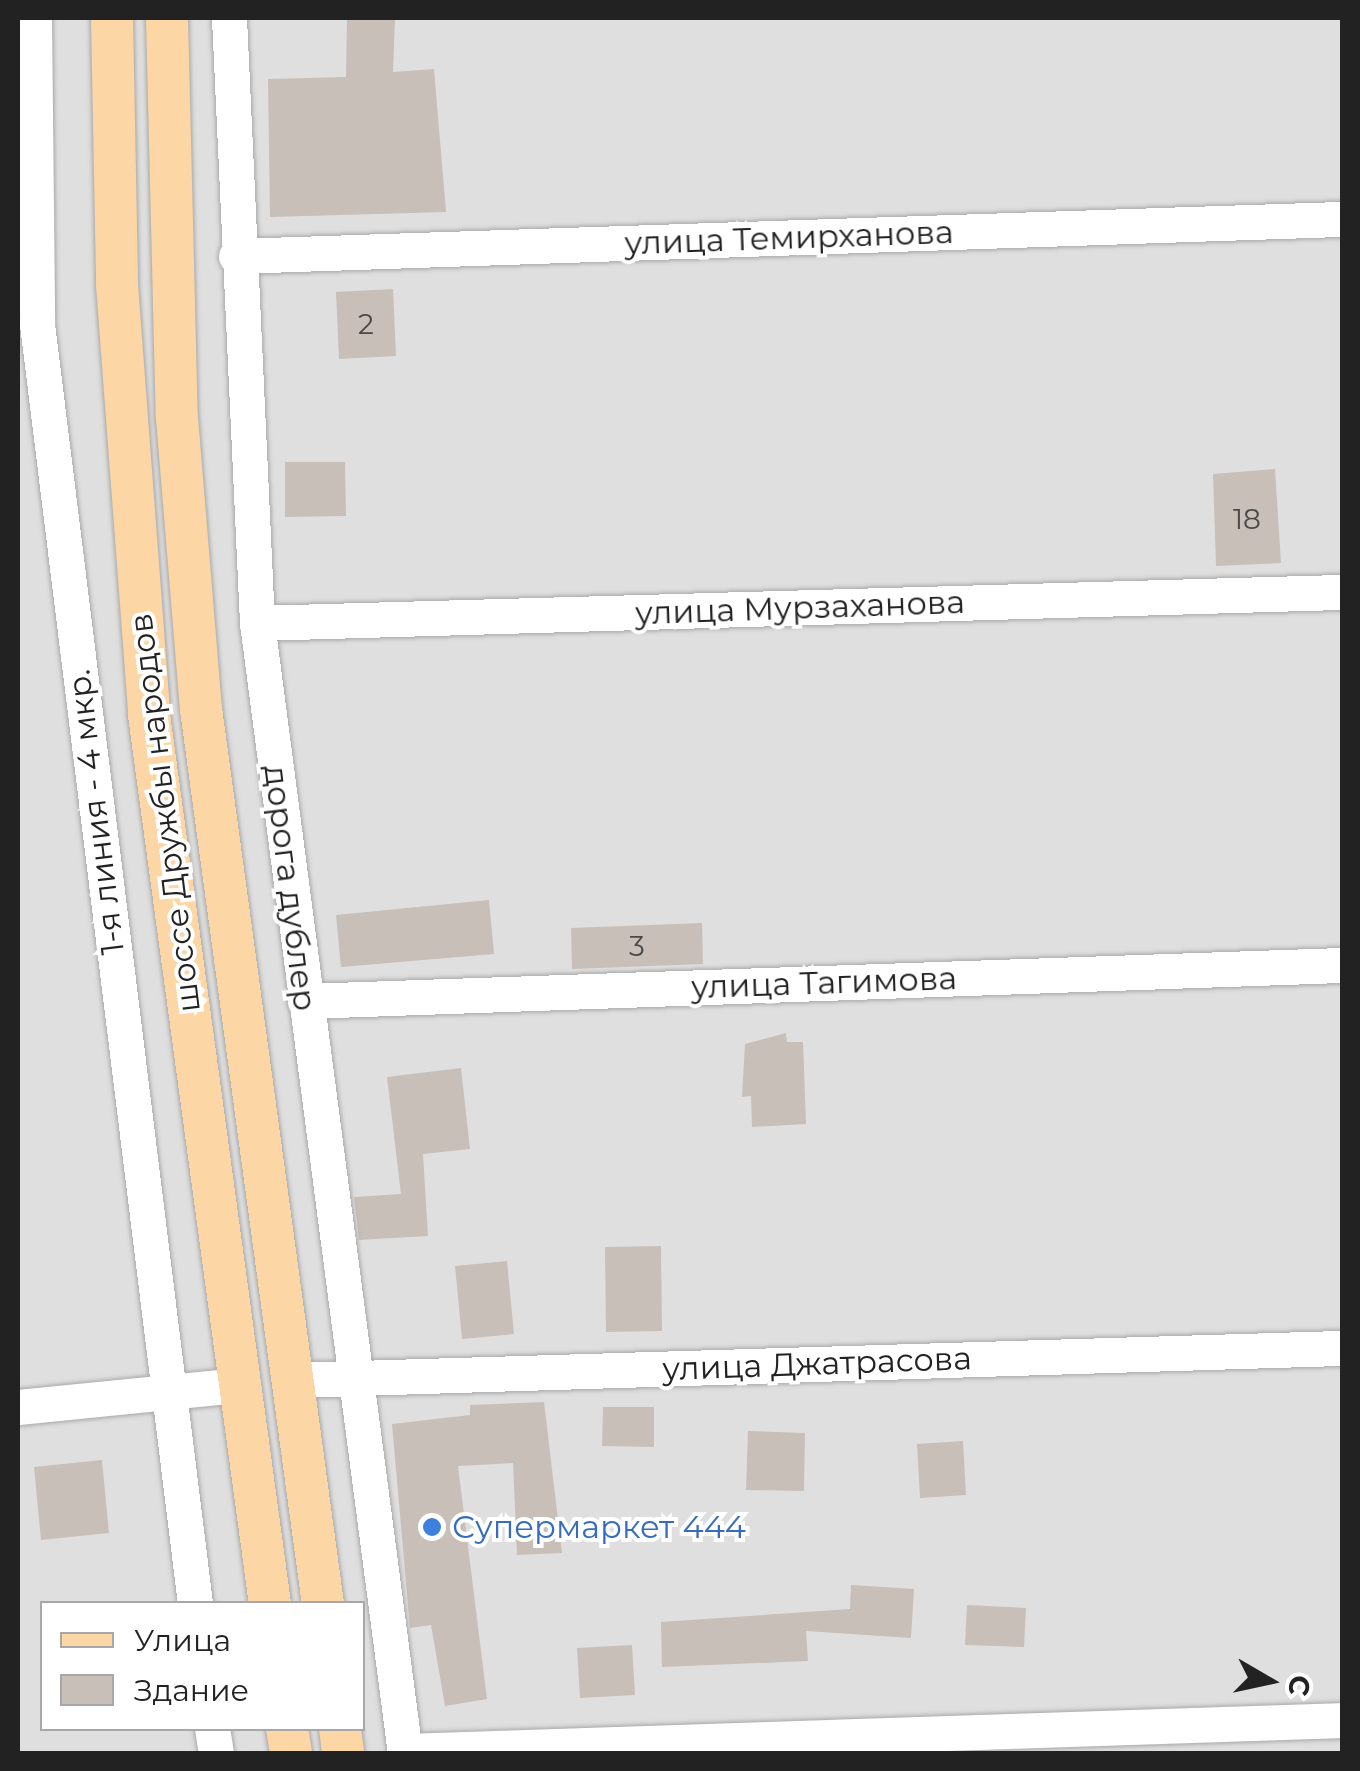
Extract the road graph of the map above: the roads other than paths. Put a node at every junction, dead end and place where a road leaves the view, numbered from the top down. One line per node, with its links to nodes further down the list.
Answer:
1 (34, 18): 15 (street, 1-я линия - 4 мкр.)
2 (112, 18): 14 (main road, шоссе Дружбы народов)
3 (167, 18): 13 (main road)
4 (229, 18): 6 (street, дорога дублер)
5 (1342, 220): 6 (street, улица Темирханова)
6 (236, 256): 8 (street, дорога дублер)
7 (1342, 592): 8 (street, улица Мурзаханова)
8 (257, 623): 10 (street, дорога дублер)
9 (1342, 965): 10 (street, улица Тагимова)
10 (304, 1001): 12 (street, дорога дублер)
11 (1342, 1348): 12 (street, улица Джатрасова)
12 (351, 1378): 13 (street, улица Джатрасова); 22 (street, дорога дублер)
13 (292, 1380): 14 (main road); 19 (main road)
14 (237, 1385): 15 (street); 18 (main road, шоссе Дружбы народов)
15 (167, 1392): 16 (street); 17 (street, 1-я линия - 4 мкр.)
16 (18, 1407)
17 (196, 1601)
18 (270, 1601)
19 (322, 1601)
20 (1342, 1720): 21 (street)
21 (532, 1748): 22 (street)
22 (404, 1752)

